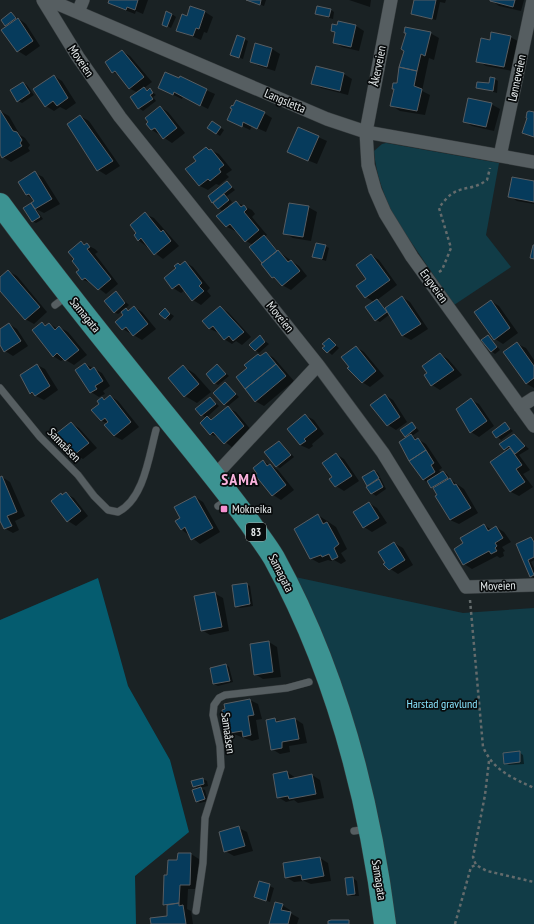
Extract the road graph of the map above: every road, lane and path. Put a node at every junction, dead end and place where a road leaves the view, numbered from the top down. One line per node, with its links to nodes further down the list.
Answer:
1 (43, 0): 12 (street, Moveien)
2 (49, 0): 6 (street, Langsletta)
3 (83, 0): 6 (street)
4 (391, 0): 7 (street, Åkerveien)
5 (533, 0): 8 (street, Lønneveien)
6 (78, 12): 7 (street, Langsletta)
7 (366, 132): 8 (street, Langsletta); 11 (street, Engveien)
8 (496, 156): 9 (street, Langsletta); 11 (path)
9 (534, 162)
10 (0, 204): 18 (highway, Samagata / 83)
11 (429, 280): 15 (street, Engveien)
12 (318, 365): 18 (street); 20 (street, Moveien)
13 (0, 388): 17 (lane, Samaåsen)
14 (534, 398): 15 (street)
15 (520, 407): 16 (street, Engveien)
16 (534, 426)
17 (156, 430)
18 (212, 474): 27 (highway, Samagata / 83)
19 (534, 585): 20 (street, Moveien)
20 (469, 587): 22 (path)
21 (309, 682): 26 (lane, Samaåsen)
22 (489, 760): 23 (path); 24 (path)
23 (534, 788)
24 (476, 865): 25 (path); 28 (path)
25 (534, 882)
26 (196, 910)
27 (385, 924)
28 (455, 924)

